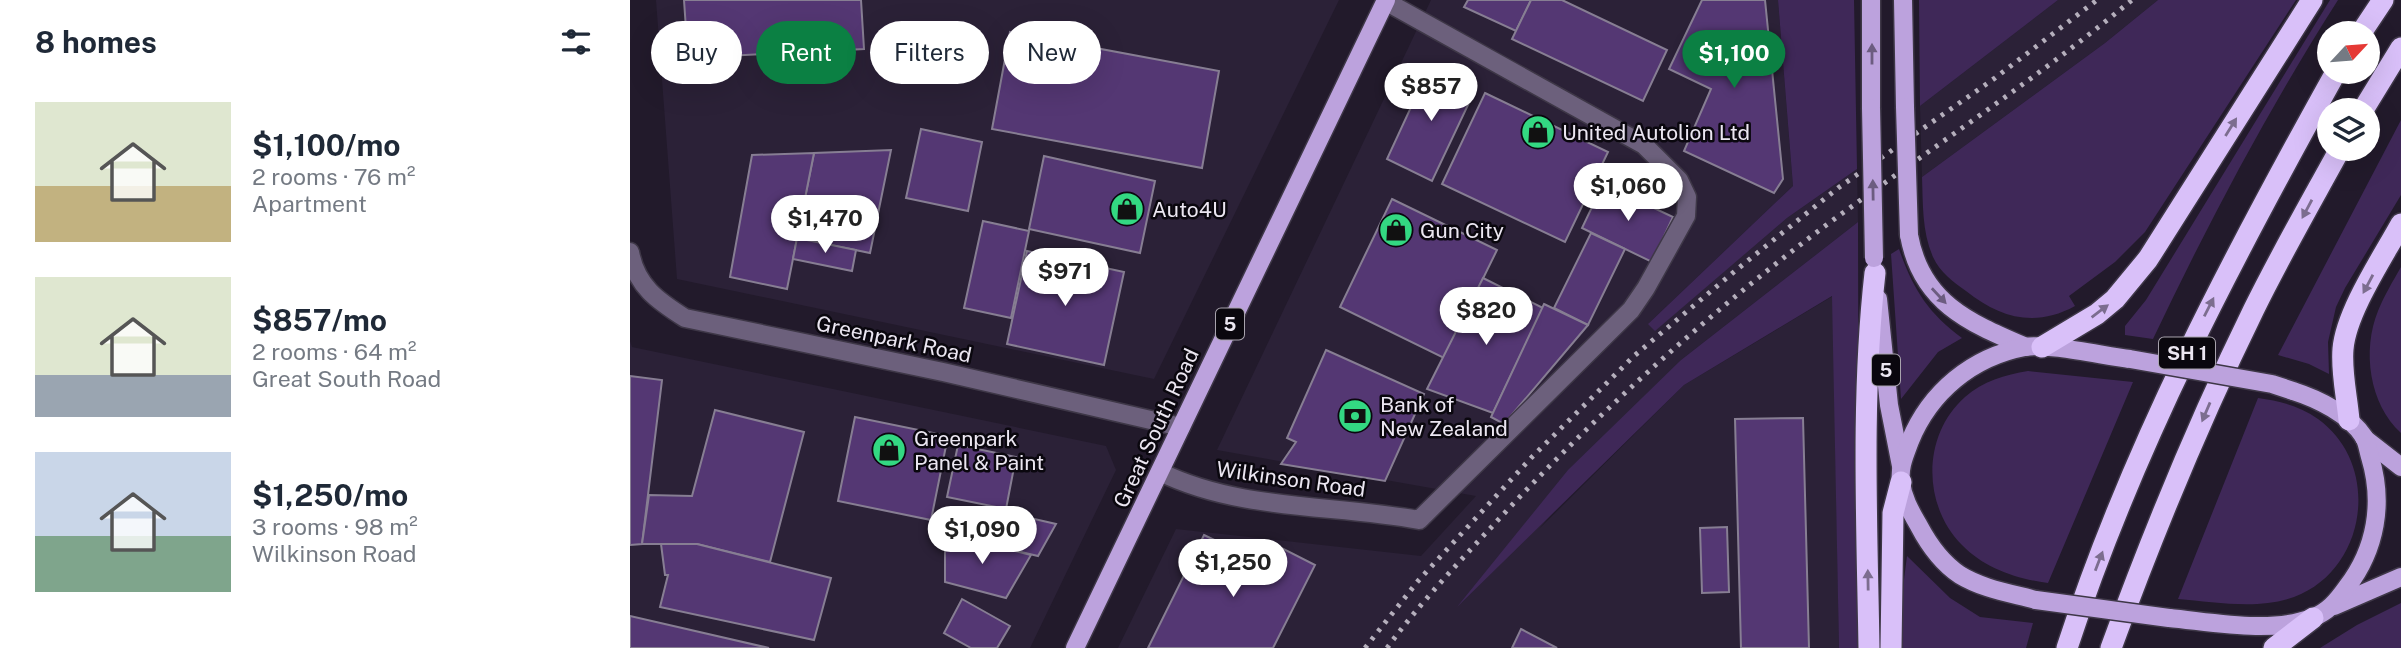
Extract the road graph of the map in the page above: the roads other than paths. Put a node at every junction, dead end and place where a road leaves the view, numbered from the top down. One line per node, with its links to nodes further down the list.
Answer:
1 (1871, 0): 13 (main road, 5, one-way to 1, bridge)
2 (1903, 0): 14 (main road, one-way to 14, bridge)
3 (2312, 0): 14 (highway, one-way to 3)
4 (2383, 0): 6 (highway)
5 (1386, 1): 16 (main road, Great South Road / 5); 19 (street, Wilkinson Road)
6 (2369, 21)
7 (2401, 48): 9 (highway)
8 (2329, 84): 27 (highway, SH 1, one-way to 8)
9 (2370, 98)
10 (2334, 161): 28 (highway, SH 1, one-way to 28)
11 (2401, 224): 15 (highway, one-way to 15)
12 (630, 252): 16 (street, Greenpark Road)
13 (1874, 265): 20 (main road, 5); 25 (highway, one-way to 13)
14 (2034, 347): 15 (main road, bridge); 20 (main road)
15 (2349, 420): 17 (main road)
16 (1181, 427): 19 (main road, Great South Road / 5)
17 (2364, 438): 18 (main road); 22 (main road)
18 (2401, 467)
19 (1160, 472): 24 (main road, Great South Road / 5)
20 (1901, 474): 23 (main road, 5, bridge); 26 (highway)
21 (2401, 577): 22 (main road, 5)
22 (2333, 606): 23 (main road, 5)
23 (2313, 618): 29 (highway)
24 (1075, 648)
25 (1869, 648)
26 (1891, 648)
27 (2067, 648)
28 (2111, 648)
29 (2274, 648)

